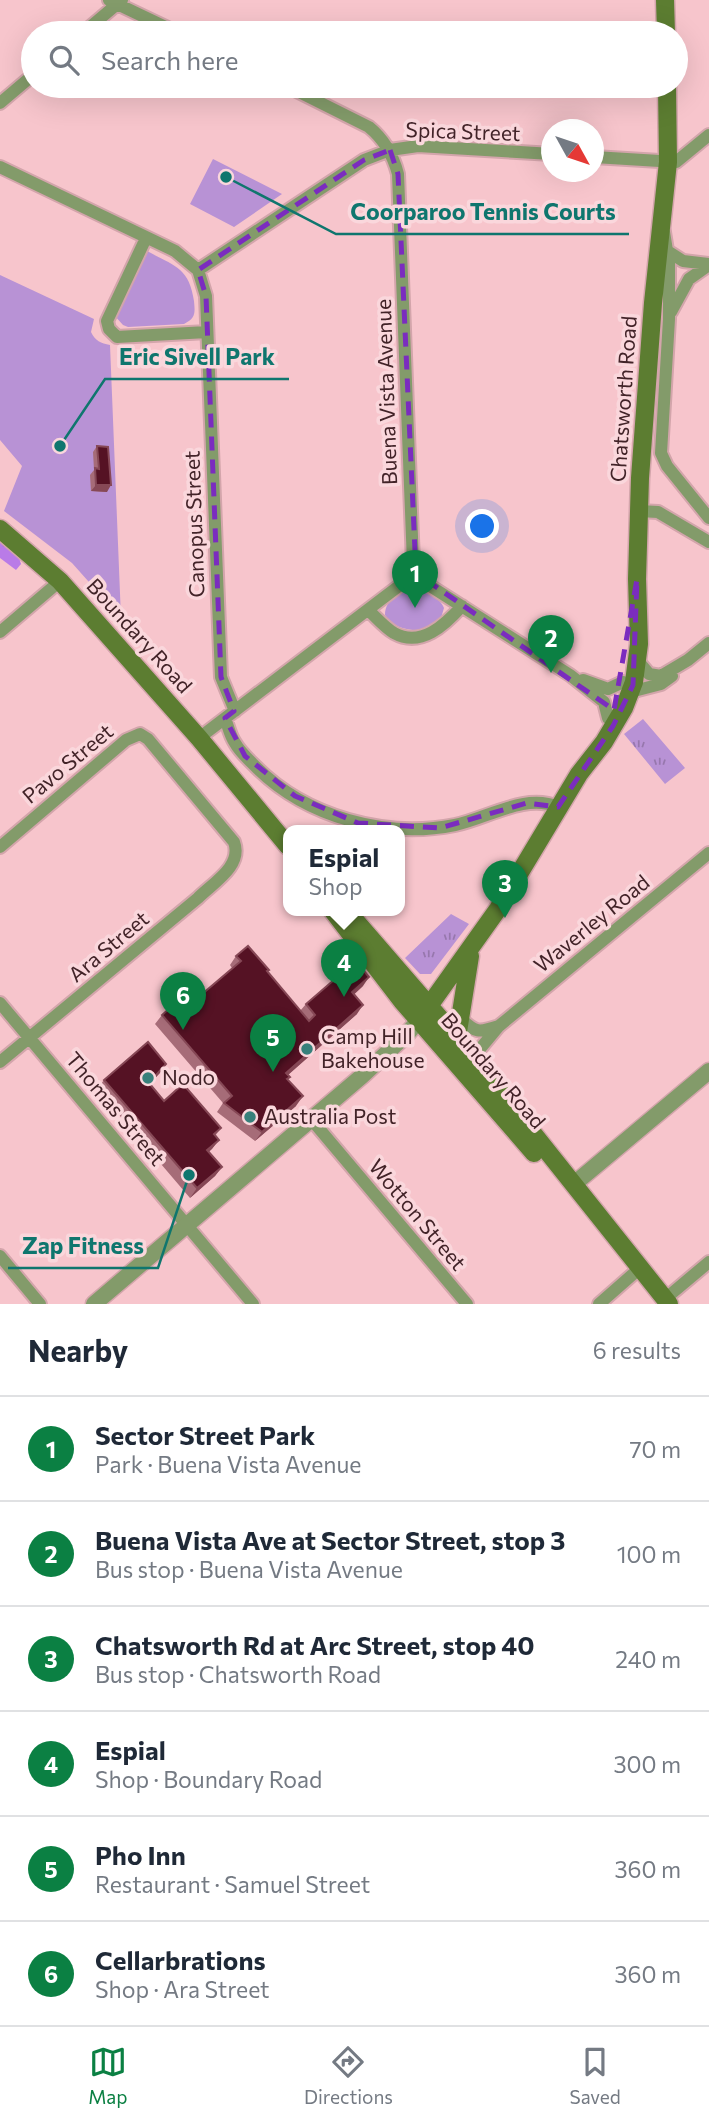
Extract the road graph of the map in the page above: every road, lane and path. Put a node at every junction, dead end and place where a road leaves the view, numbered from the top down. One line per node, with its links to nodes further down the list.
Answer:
1 (665, 0): 5 (main road)
2 (116, 1): 3 (street); 4 (street)
3 (95, 21)
4 (155, 21)
5 (666, 21)
6 (21, 85): 9 (street)
7 (311, 98): 11 (street)
8 (667, 98): 14 (main road, Chatsworth Road)
9 (0, 103)
10 (709, 135): 14 (street)
11 (390, 150): 12 (street, Spica Street); 20 (street, Spica Street); 27 (street, Buena Vista Avenue)
12 (541, 153)
13 (604, 158): 14 (street)
14 (668, 162): 16 (main road, Chatsworth Road)
15 (0, 167): 17 (street)
16 (661, 222): 18 (street, Chatsworth Road); 23 (main road, Chatsworth Road)
17 (146, 237): 20 (street); 22 (street)
18 (668, 253): 19 (street); 21 (street, Chatsworth Road)
19 (709, 265): 21 (street)
20 (198, 270): 22 (street, Canopus Street)
21 (669, 319): 24 (street, Chatsworth Road)
22 (207, 332): 38 (street, Canopus Street)
23 (639, 511): 26 (street); 28 (main road, Chatsworth Road)
24 (709, 518)
25 (0, 529): 29 (main road, Boundary Road)
26 (709, 542)
27 (416, 573): 30 (street); 31 (street)
28 (637, 579): 35 (main road, Chatsworth Road); 37 (main road, Chatsworth Road)
29 (60, 581): 32 (street); 40 (main road, Boundary Road)
30 (462, 606): 31 (street); 36 (street)
31 (368, 610): 38 (street)
32 (0, 632)
33 (709, 643): 34 (street)
34 (688, 660): 35 (street); 37 (street)
35 (638, 661): 37 (main road, Chatsworth Road)
36 (570, 675): 37 (street); 39 (street)
37 (626, 687): 39 (main road, Chatsworth Road); 41 (main road, Chatsworth Road)
38 (230, 714): 40 (street); 43 (street, Canopus Street)
39 (608, 718): 41 (main road, Chatsworth Road)
40 (199, 738): 45 (main road, Boundary Road)
41 (579, 774): 42 (main road, Chatsworth Road)
42 (558, 807): 44 (street, Canopus Street); 51 (main road, Chatsworth Road)
43 (376, 825)
44 (405, 828)
45 (283, 840)
46 (0, 847): 48 (street, Pavo Street)
47 (709, 853): 55 (street, Waverley Road)
48 (237, 855): 56 (street, Ara Street)
49 (337, 916): 53 (main road, Boundary Road)
50 (352, 916): 53 (main road, Boundary Road)
51 (471, 948): 53 (main road, Chatsworth Road); 54 (main road, Chatsworth Road)
52 (0, 1003): 56 (street, Thomas Street)
53 (424, 1013): 57 (main road, Boundary Road); 61 (street); 64 (main road, Boundary Road)
54 (460, 1018): 55 (street); 57 (main road, Chatsworth Road)
55 (499, 1026): 59 (street, Waverley Road)
56 (30, 1038): 58 (street, Ara Street); 63 (street, Thomas Street)
57 (457, 1038): 59 (main road, Boundary Road)
58 (0, 1062)
59 (476, 1062): 62 (main road, Boundary Road)
60 (709, 1071): 62 (street)
61 (311, 1119): 63 (street); 72 (street, Wotton Street)
62 (574, 1184): 64 (main road, Boundary Road)
63 (187, 1224): 70 (street); 71 (street, Thomas Street)
64 (628, 1253): 67 (main road, Boundary Road)
65 (0, 1256): 69 (street)
66 (709, 1262): 68 (street)
67 (640, 1268): 68 (main road, Boundary Road); 73 (street)
68 (667, 1302)
69 (40, 1304)
70 (94, 1304)
71 (253, 1304)
72 (467, 1304)
73 (599, 1304)

